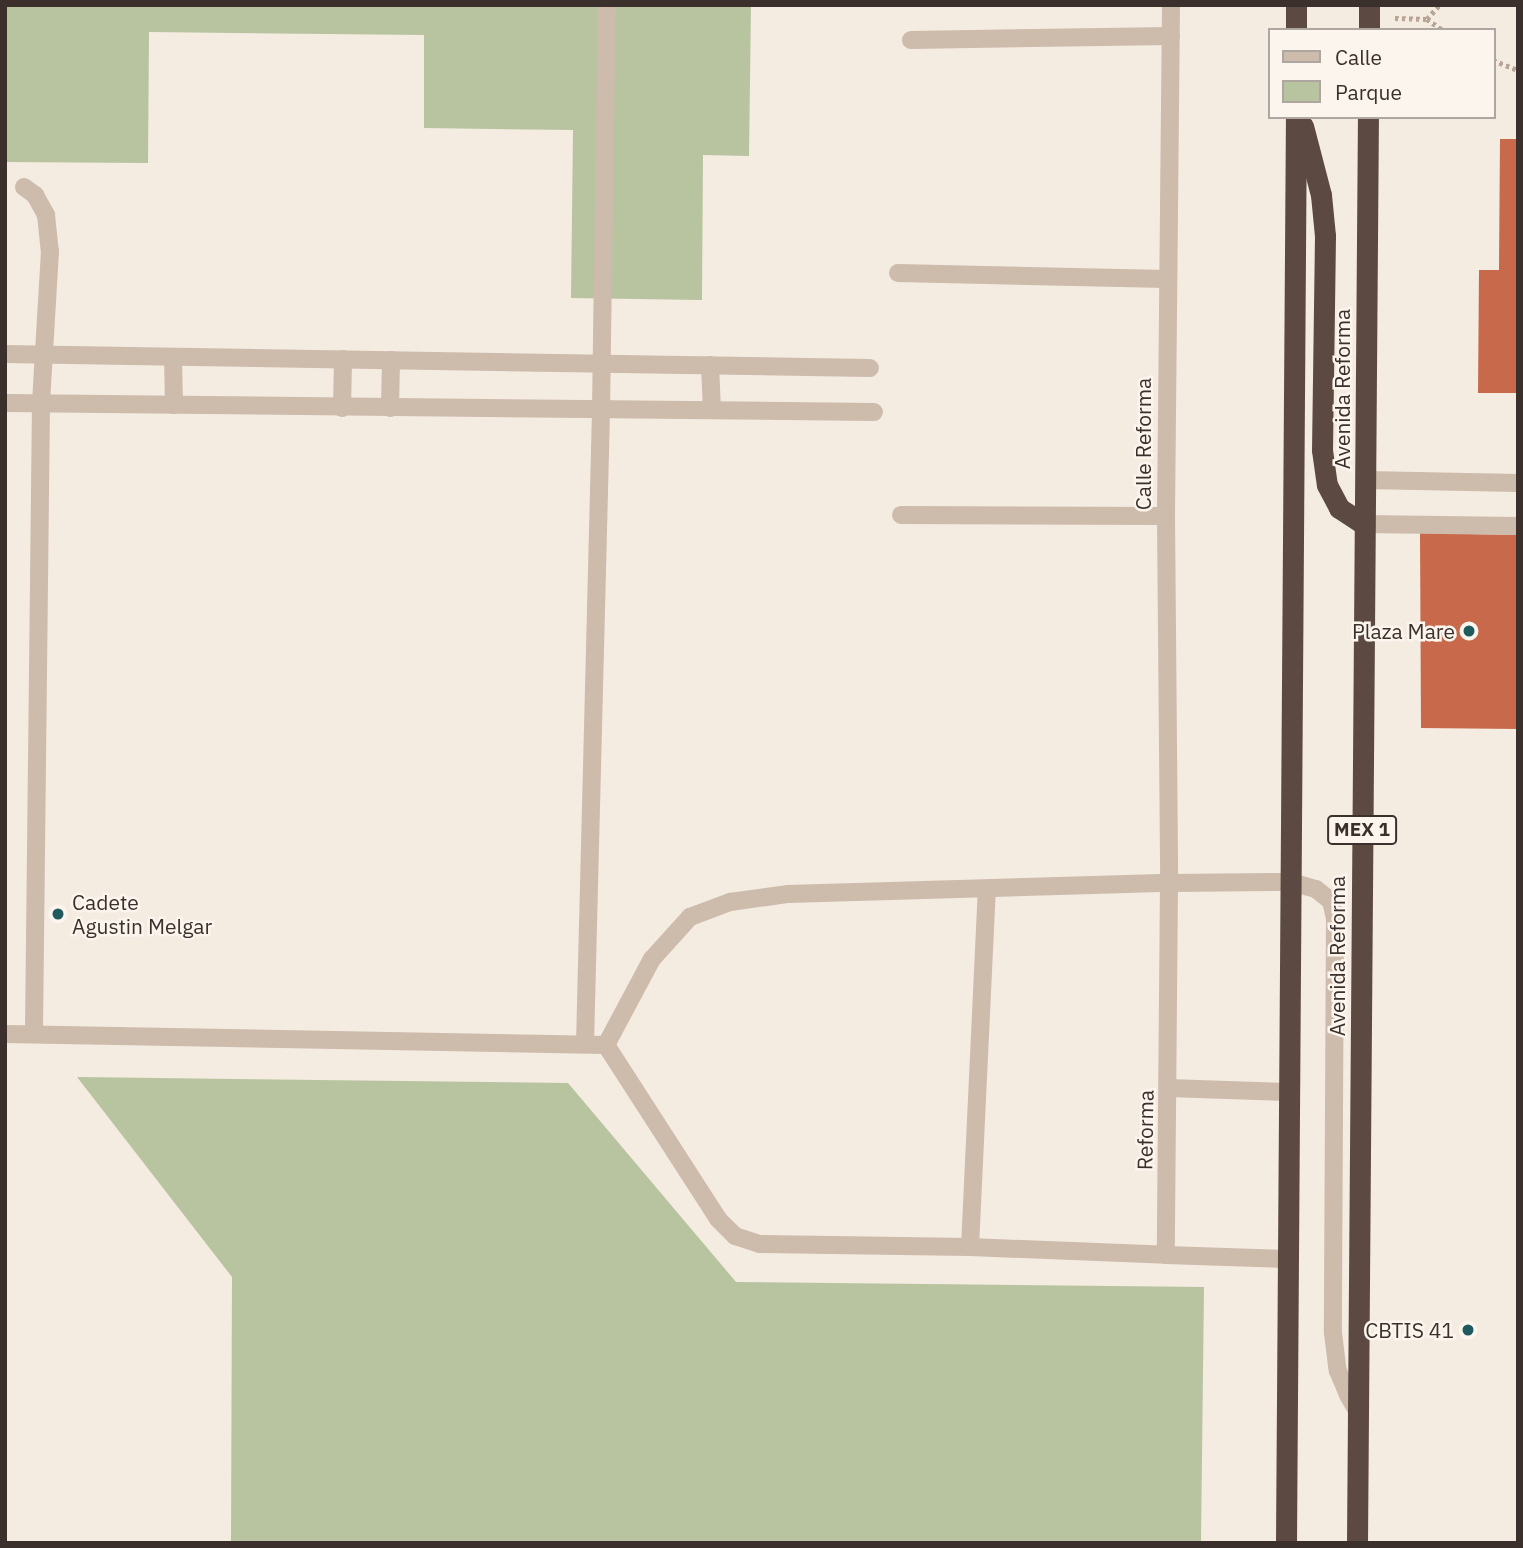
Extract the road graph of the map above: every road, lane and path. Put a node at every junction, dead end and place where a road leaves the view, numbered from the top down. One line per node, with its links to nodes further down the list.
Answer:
1 (607, 5): 24 (street)
2 (1171, 5): 9 (street, Calle Reforma)
3 (1296, 5): 7 (highway)
4 (1439, 5): 6 (path)
5 (1369, 18): 6 (path)
6 (1427, 19): 8 (path)
7 (1296, 28)
8 (1440, 28)
9 (1171, 36): 10 (street); 18 (street, Calle Reforma)
10 (911, 40)
11 (1495, 61): 12 (path)
12 (1518, 70)
13 (1298, 119): 41 (highway)
14 (1299, 119): 39 (highway)
15 (1368, 119): 35 (highway, Avenida Reforma / MEX 1)
16 (24, 187): 20 (street)
17 (898, 273): 18 (street)
18 (1167, 279): 38 (street, Calle Reforma)
19 (5, 354): 20 (street)
20 (43, 355): 21 (street); 28 (street)
21 (173, 357): 22 (street); 29 (street)
22 (343, 359): 23 (street); 30 (street)
23 (391, 360): 24 (street); 31 (street)
24 (602, 364): 25 (street); 33 (street)
25 (710, 365): 26 (street); 32 (street)
26 (870, 368)
27 (5, 402): 28 (street)
28 (41, 403): 29 (street); 45 (street)
29 (174, 405): 30 (street)
30 (341, 408): 31 (street)
31 (390, 408): 33 (street)
32 (712, 410): 33 (street); 34 (street)
33 (601, 411): 46 (street)
34 (874, 412)
35 (1366, 480): 36 (street); 39 (highway, Avenida Reforma / MEX 1)
36 (1518, 483)
37 (901, 515): 38 (street)
38 (1166, 516): 42 (street, Calle Reforma)
39 (1364, 524): 40 (street); 53 (highway, Avenida Reforma / MEX 1)
40 (1518, 526)
41 (1291, 882): 42 (street); 49 (highway); 53 (street)
42 (1169, 883): 43 (street); 48 (street, Reforma)
43 (987, 890): 47 (street); 50 (street)
44 (5, 1034): 45 (street)
45 (34, 1034): 46 (street)
46 (585, 1044): 47 (street)
47 (606, 1045): 50 (street)
48 (1168, 1088): 49 (street); 51 (street, Reforma)
49 (1290, 1092): 52 (highway)
50 (970, 1247): 51 (street)
51 (1166, 1255): 52 (street)
52 (1288, 1259): 54 (highway)
53 (1358, 1412): 55 (highway, Avenida Reforma / MEX 1)
54 (1286, 1543)
55 (1357, 1543)

